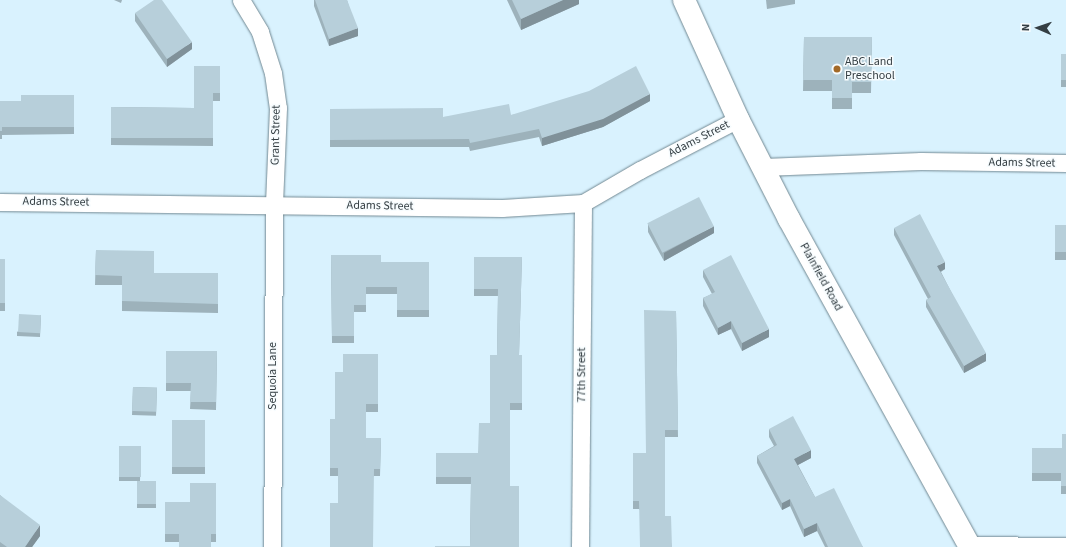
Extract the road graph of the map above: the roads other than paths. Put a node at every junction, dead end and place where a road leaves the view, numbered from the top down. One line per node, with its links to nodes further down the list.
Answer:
1 (241, 0): 8 (street, Grant Street)
2 (684, 0): 3 (main road, Plainfield Road)
3 (738, 119): 5 (main road, Plainfield Road); 7 (street, Adams Street)
4 (1066, 163): 5 (street, Adams Street)
5 (763, 167): 9 (main road, Plainfield Road)
6 (0, 202): 8 (street, Adams Street)
7 (583, 203): 8 (street, Adams Street); 12 (street, 77th Street)
8 (274, 204): 11 (street, Sequoia Lane)
9 (970, 546): 10 (street)
10 (1066, 546)
11 (272, 547)
12 (580, 547)

